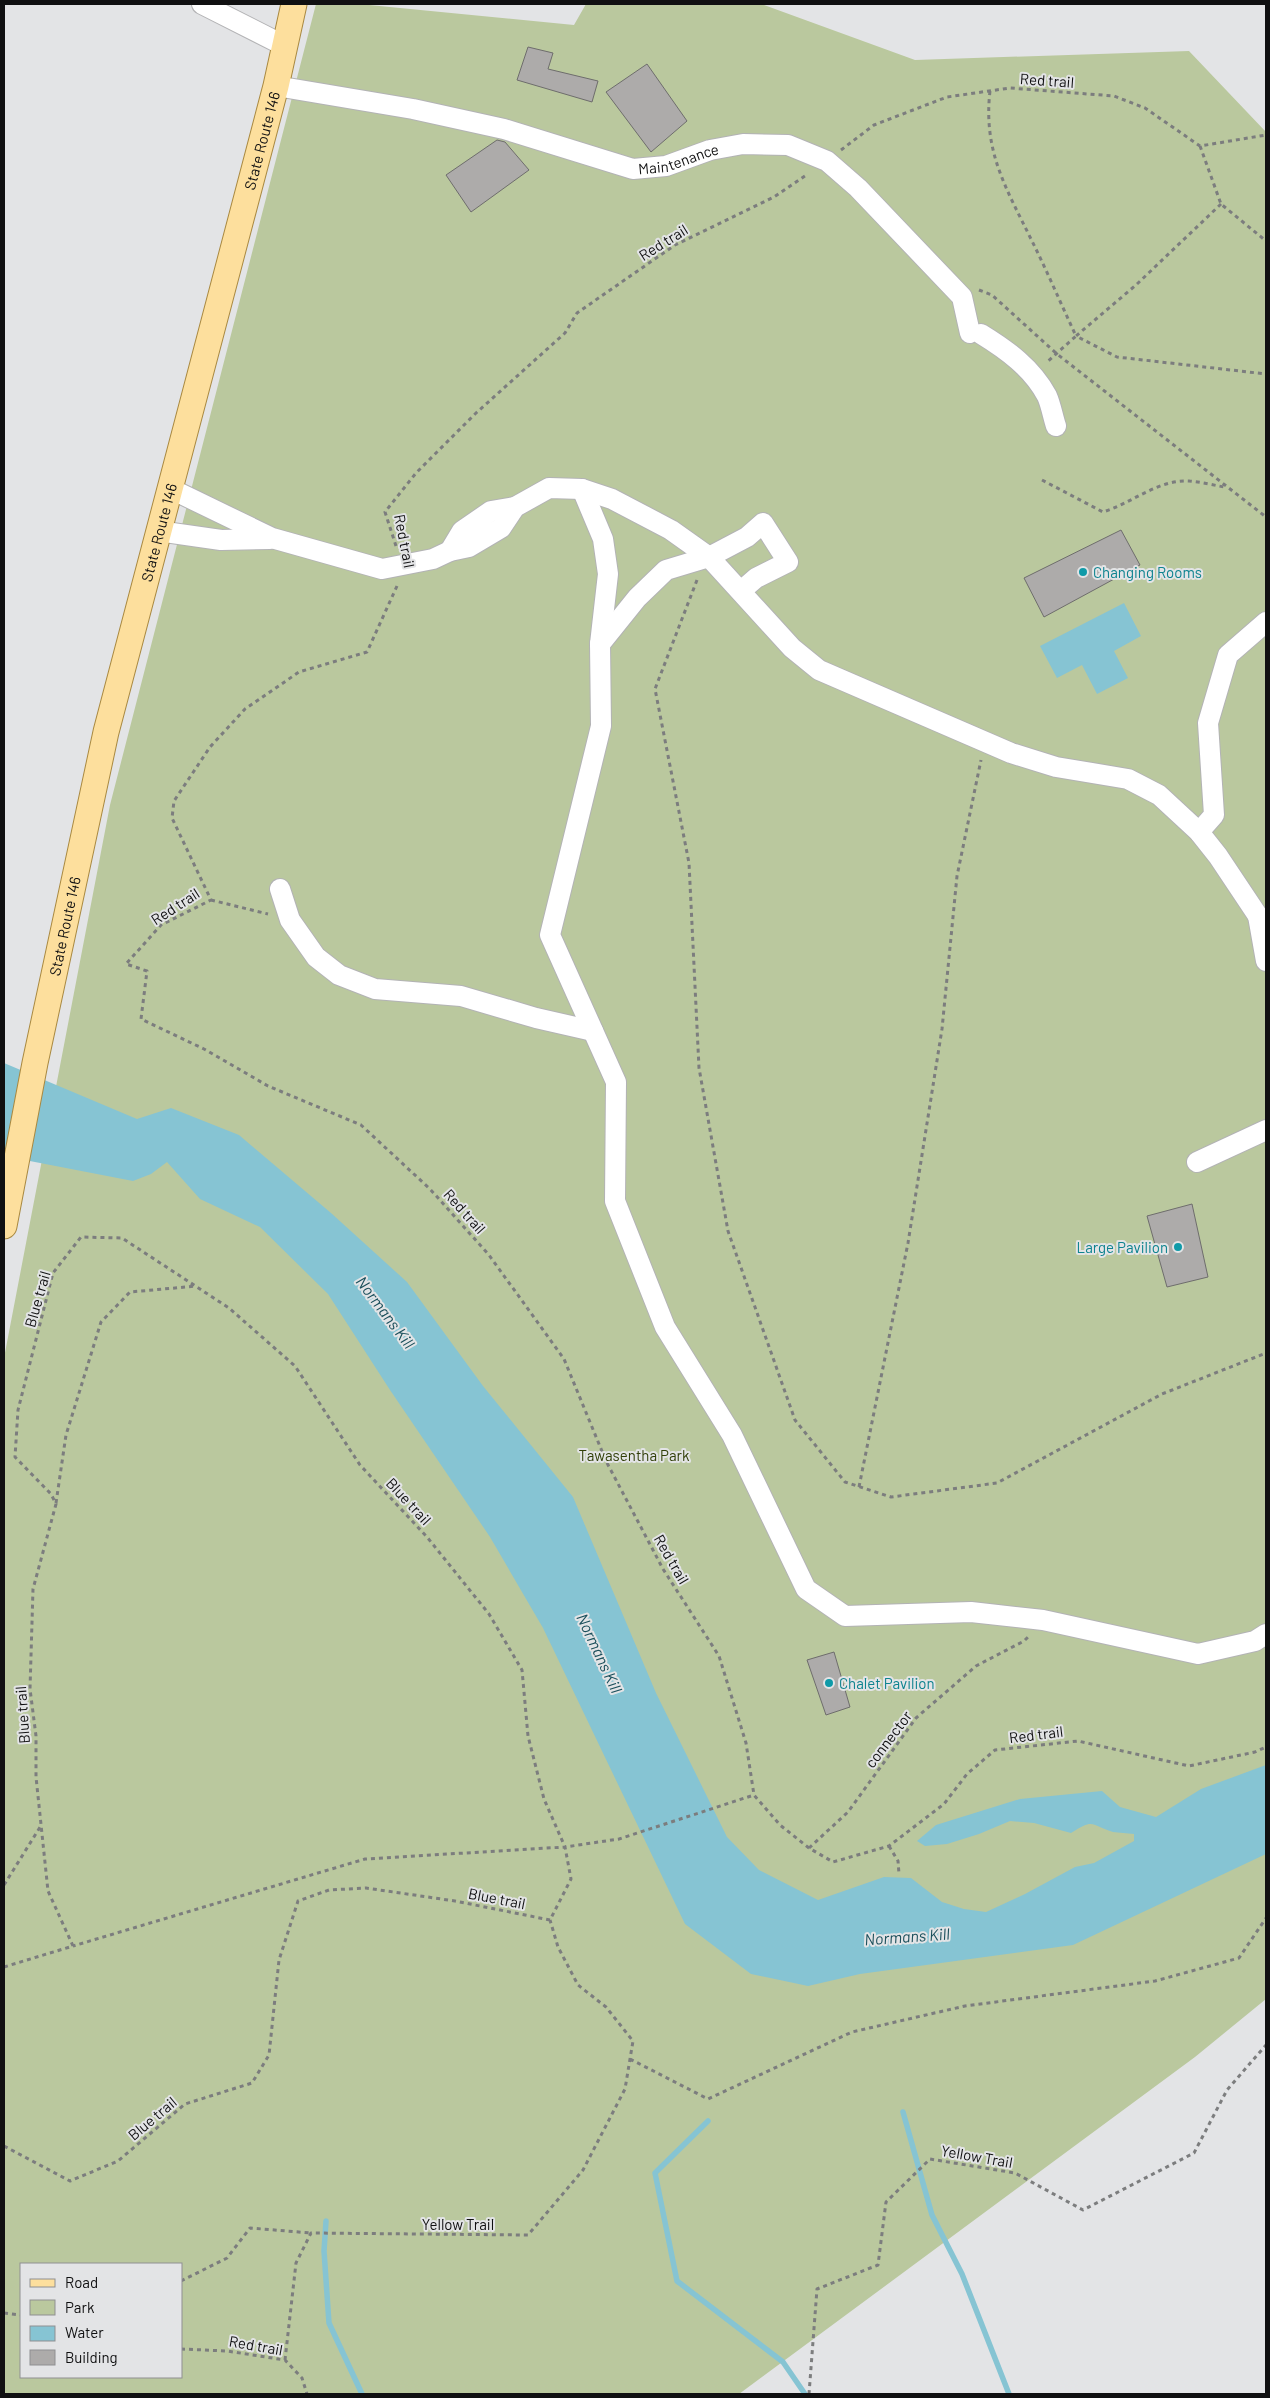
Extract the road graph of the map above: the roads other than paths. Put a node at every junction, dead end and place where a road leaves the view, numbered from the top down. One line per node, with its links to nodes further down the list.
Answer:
1 (202, 4): 3 (lane)
2 (294, 4): 3 (main road, State Route 146)
3 (285, 46): 4 (main road, State Route 146)
4 (276, 86): 5 (lane, Maintenance); 6 (main road, State Route 146)
5 (1056, 426)
6 (169, 488): 8 (main road, State Route 146); 9 (lane)
7 (582, 489): 9 (lane); 10 (lane); 13 (lane)
8 (158, 530): 9 (lane); 21 (main road, State Route 146)
9 (272, 538)
10 (709, 557): 11 (lane); 11 (lane); 13 (lane)
11 (741, 591): 14 (lane)
12 (1266, 622): 14 (lane)
13 (600, 644): 18 (lane)
14 (1199, 832): 16 (lane)
15 (280, 889): 18 (lane)
16 (1262, 920): 17 (lane)
17 (1266, 961)
18 (593, 1031): 22 (lane)
19 (1266, 1130): 20 (lane)
20 (1197, 1162)
21 (6, 1214)
22 (1266, 1634)

